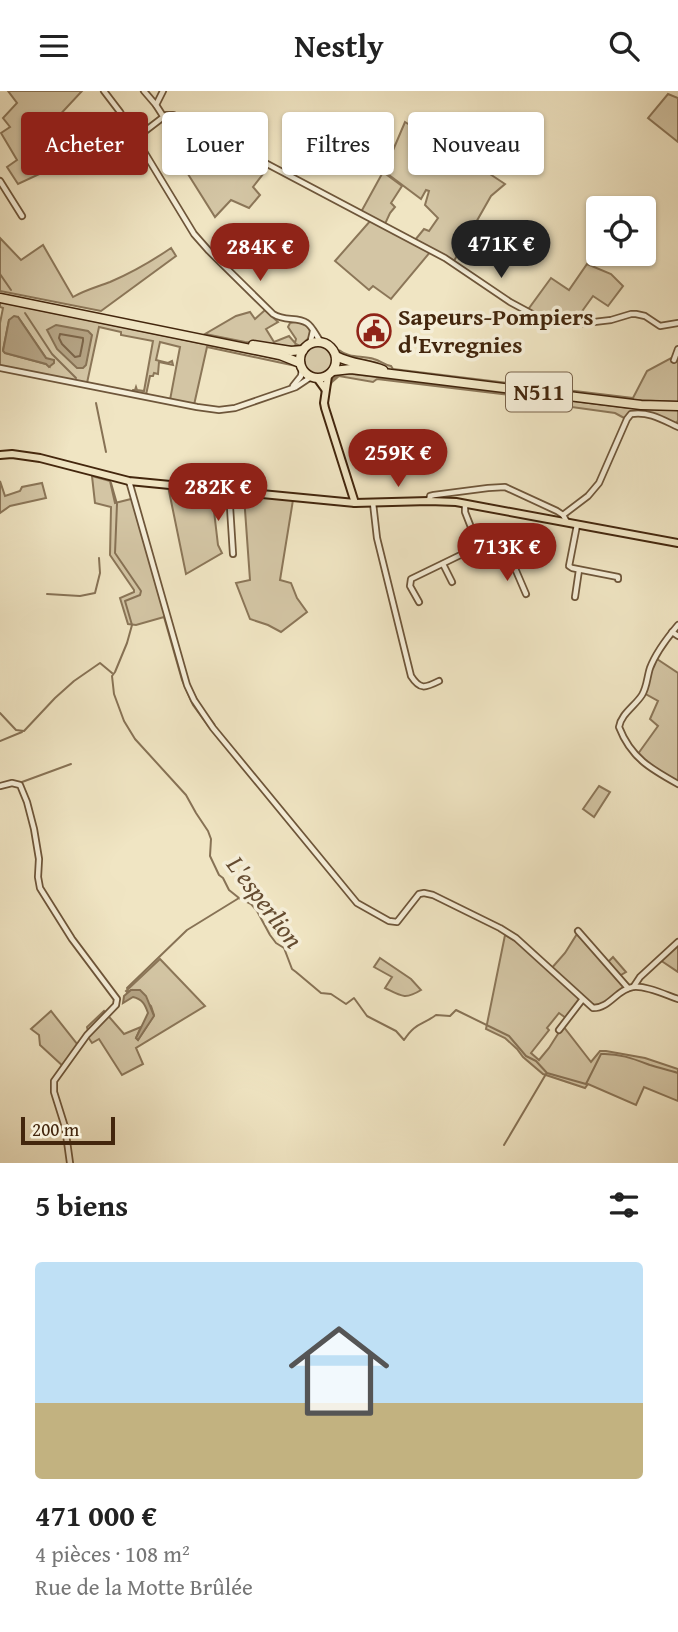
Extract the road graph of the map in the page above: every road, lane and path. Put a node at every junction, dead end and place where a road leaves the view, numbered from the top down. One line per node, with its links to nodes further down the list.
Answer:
1 (104, 91): 5 (street)
2 (144, 91): 4 (street)
3 (163, 91): 4 (street)
4 (156, 105): 6 (street)
5 (121, 112)
6 (162, 114)
7 (162, 117): 8 (street)
8 (148, 128)
9 (148, 158): 15 (street)
10 (268, 164): 14 (street)
11 (0, 181): 12 (street)
12 (22, 216)
13 (0, 298): 17 (highway)
14 (678, 323)
15 (313, 330): 16 (street); 18 (street)
16 (321, 342): 18 (highway); 20 (highway, N511)
17 (233, 345): 18 (highway); 22 (highway)
18 (307, 347): 22 (highway)
19 (678, 349): 21 (street)
20 (336, 356): 24 (highway); 25 (highway, N511)
21 (674, 360)
22 (301, 366): 26 (highway); 27 (street)
23 (0, 368): 27 (street)
24 (331, 373): 25 (highway, N511); 26 (highway, N511); 28 (main road)
25 (400, 375): 29 (highway, N511)
26 (314, 378): 27 (street); 28 (main road)
27 (292, 387)
28 (327, 391): 35 (main road)
29 (678, 406)
30 (677, 427): 38 (street)
31 (0, 455): 32 (main road)
32 (129, 481): 33 (main road); 64 (street)
33 (229, 491): 35 (main road); 42 (street)
34 (429, 501): 36 (main road); 37 (main road); 38 (street)
35 (355, 503): 36 (main road)
36 (373, 503): 56 (street)
37 (464, 503): 38 (main road); 41 (street)
38 (565, 518): 39 (main road)
39 (577, 524): 40 (main road); 47 (street)
40 (678, 543)
41 (479, 544): 44 (street); 45 (street); 46 (street)
42 (233, 554)
43 (535, 555): 44 (street)
44 (511, 559): 50 (street)
45 (487, 563)
46 (443, 564): 49 (street); 52 (street)
47 (579, 570): 48 (street); 51 (street)
48 (618, 579)
49 (452, 582)
50 (526, 594)
51 (575, 597)
52 (419, 602)
53 (678, 625): 54 (street)
54 (672, 632): 55 (street); 57 (street)
55 (678, 636)
56 (439, 681)
57 (678, 784)
58 (0, 786): 66 (street)
59 (578, 931): 62 (street)
60 (678, 941): 61 (street)
61 (634, 986): 62 (street); 63 (street)
62 (628, 988): 64 (street)
63 (678, 999)
64 (582, 1000): 65 (street)
65 (559, 1030)
66 (70, 1163)

